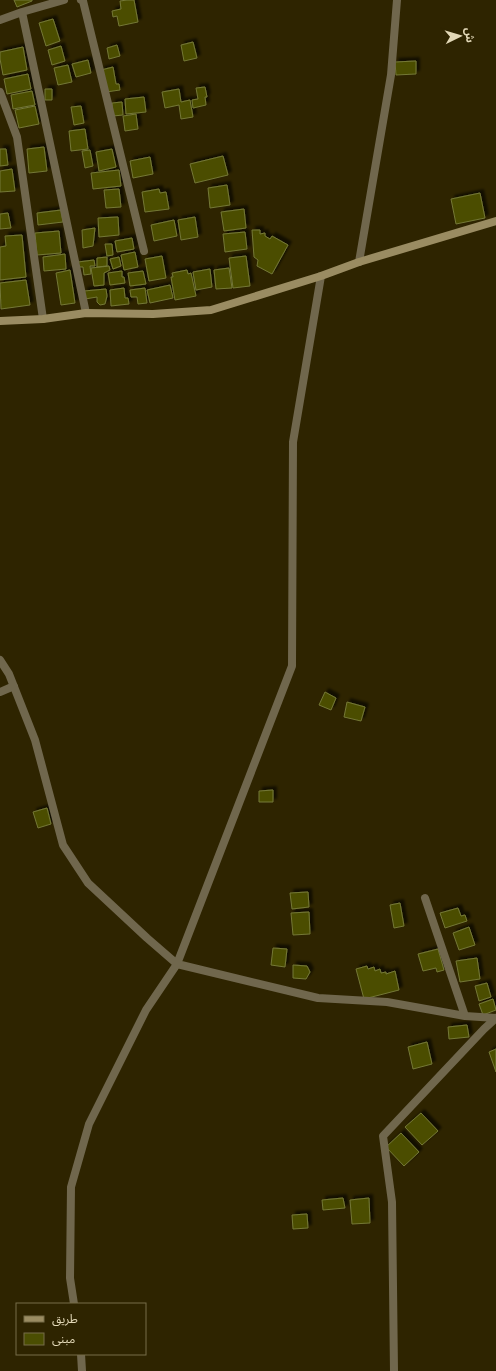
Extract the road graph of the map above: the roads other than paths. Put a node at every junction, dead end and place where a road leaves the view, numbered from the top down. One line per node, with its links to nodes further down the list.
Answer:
1 (64, 0): 4 (street)
2 (81, 0): 8 (street)
3 (397, 0): 9 (street)
4 (22, 12): 5 (street); 11 (street)
5 (0, 20)
6 (0, 92): 12 (street)
7 (496, 222): 9 (street)
8 (144, 251)
9 (359, 262): 10 (street)
10 (321, 276): 11 (street); 18 (street)
11 (86, 313): 12 (street)
12 (43, 319): 13 (street)
13 (0, 321)
14 (0, 660): 15 (street)
15 (14, 686): 16 (street); 18 (street)
16 (0, 692)
17 (425, 898): 19 (street)
18 (177, 964): 19 (street); 20 (street)
19 (465, 1016): 23 (street)
20 (74, 1303)
21 (81, 1355): 22 (street)
22 (82, 1371)
23 (394, 1371)

